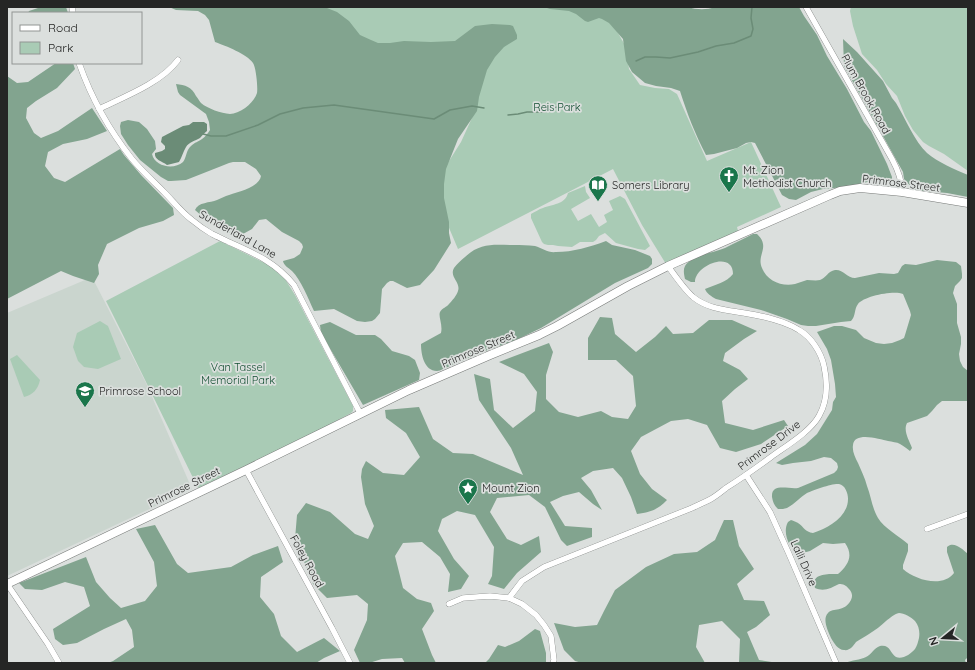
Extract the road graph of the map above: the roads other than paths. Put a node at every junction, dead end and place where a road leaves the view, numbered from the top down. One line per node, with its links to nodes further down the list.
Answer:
1 (806, 7): 5 (street, Plum Brook Road)
2 (178, 60): 4 (street)
3 (79, 64): 4 (street, Sunderland Lane)
4 (99, 109): 8 (street, Sunderland Lane)
5 (902, 192): 6 (main road, Primrose Street); 7 (main road, Primrose Street)
6 (968, 203)
7 (668, 266): 8 (main road, Primrose Street); 10 (street, Primrose Drive)
8 (360, 413): 9 (main road, Primrose Street)
9 (246, 470): 13 (main road, Primrose Street); 17 (street, Foley Road)
10 (746, 475): 14 (street, Primrose Drive); 19 (street, Lalli Drive)
11 (968, 514): 12 (street)
12 (927, 529)
13 (7, 584): 16 (street)
14 (509, 598): 15 (street); 18 (street)
15 (449, 604)
16 (59, 663)
17 (350, 663)
18 (553, 663)
19 (836, 663)

